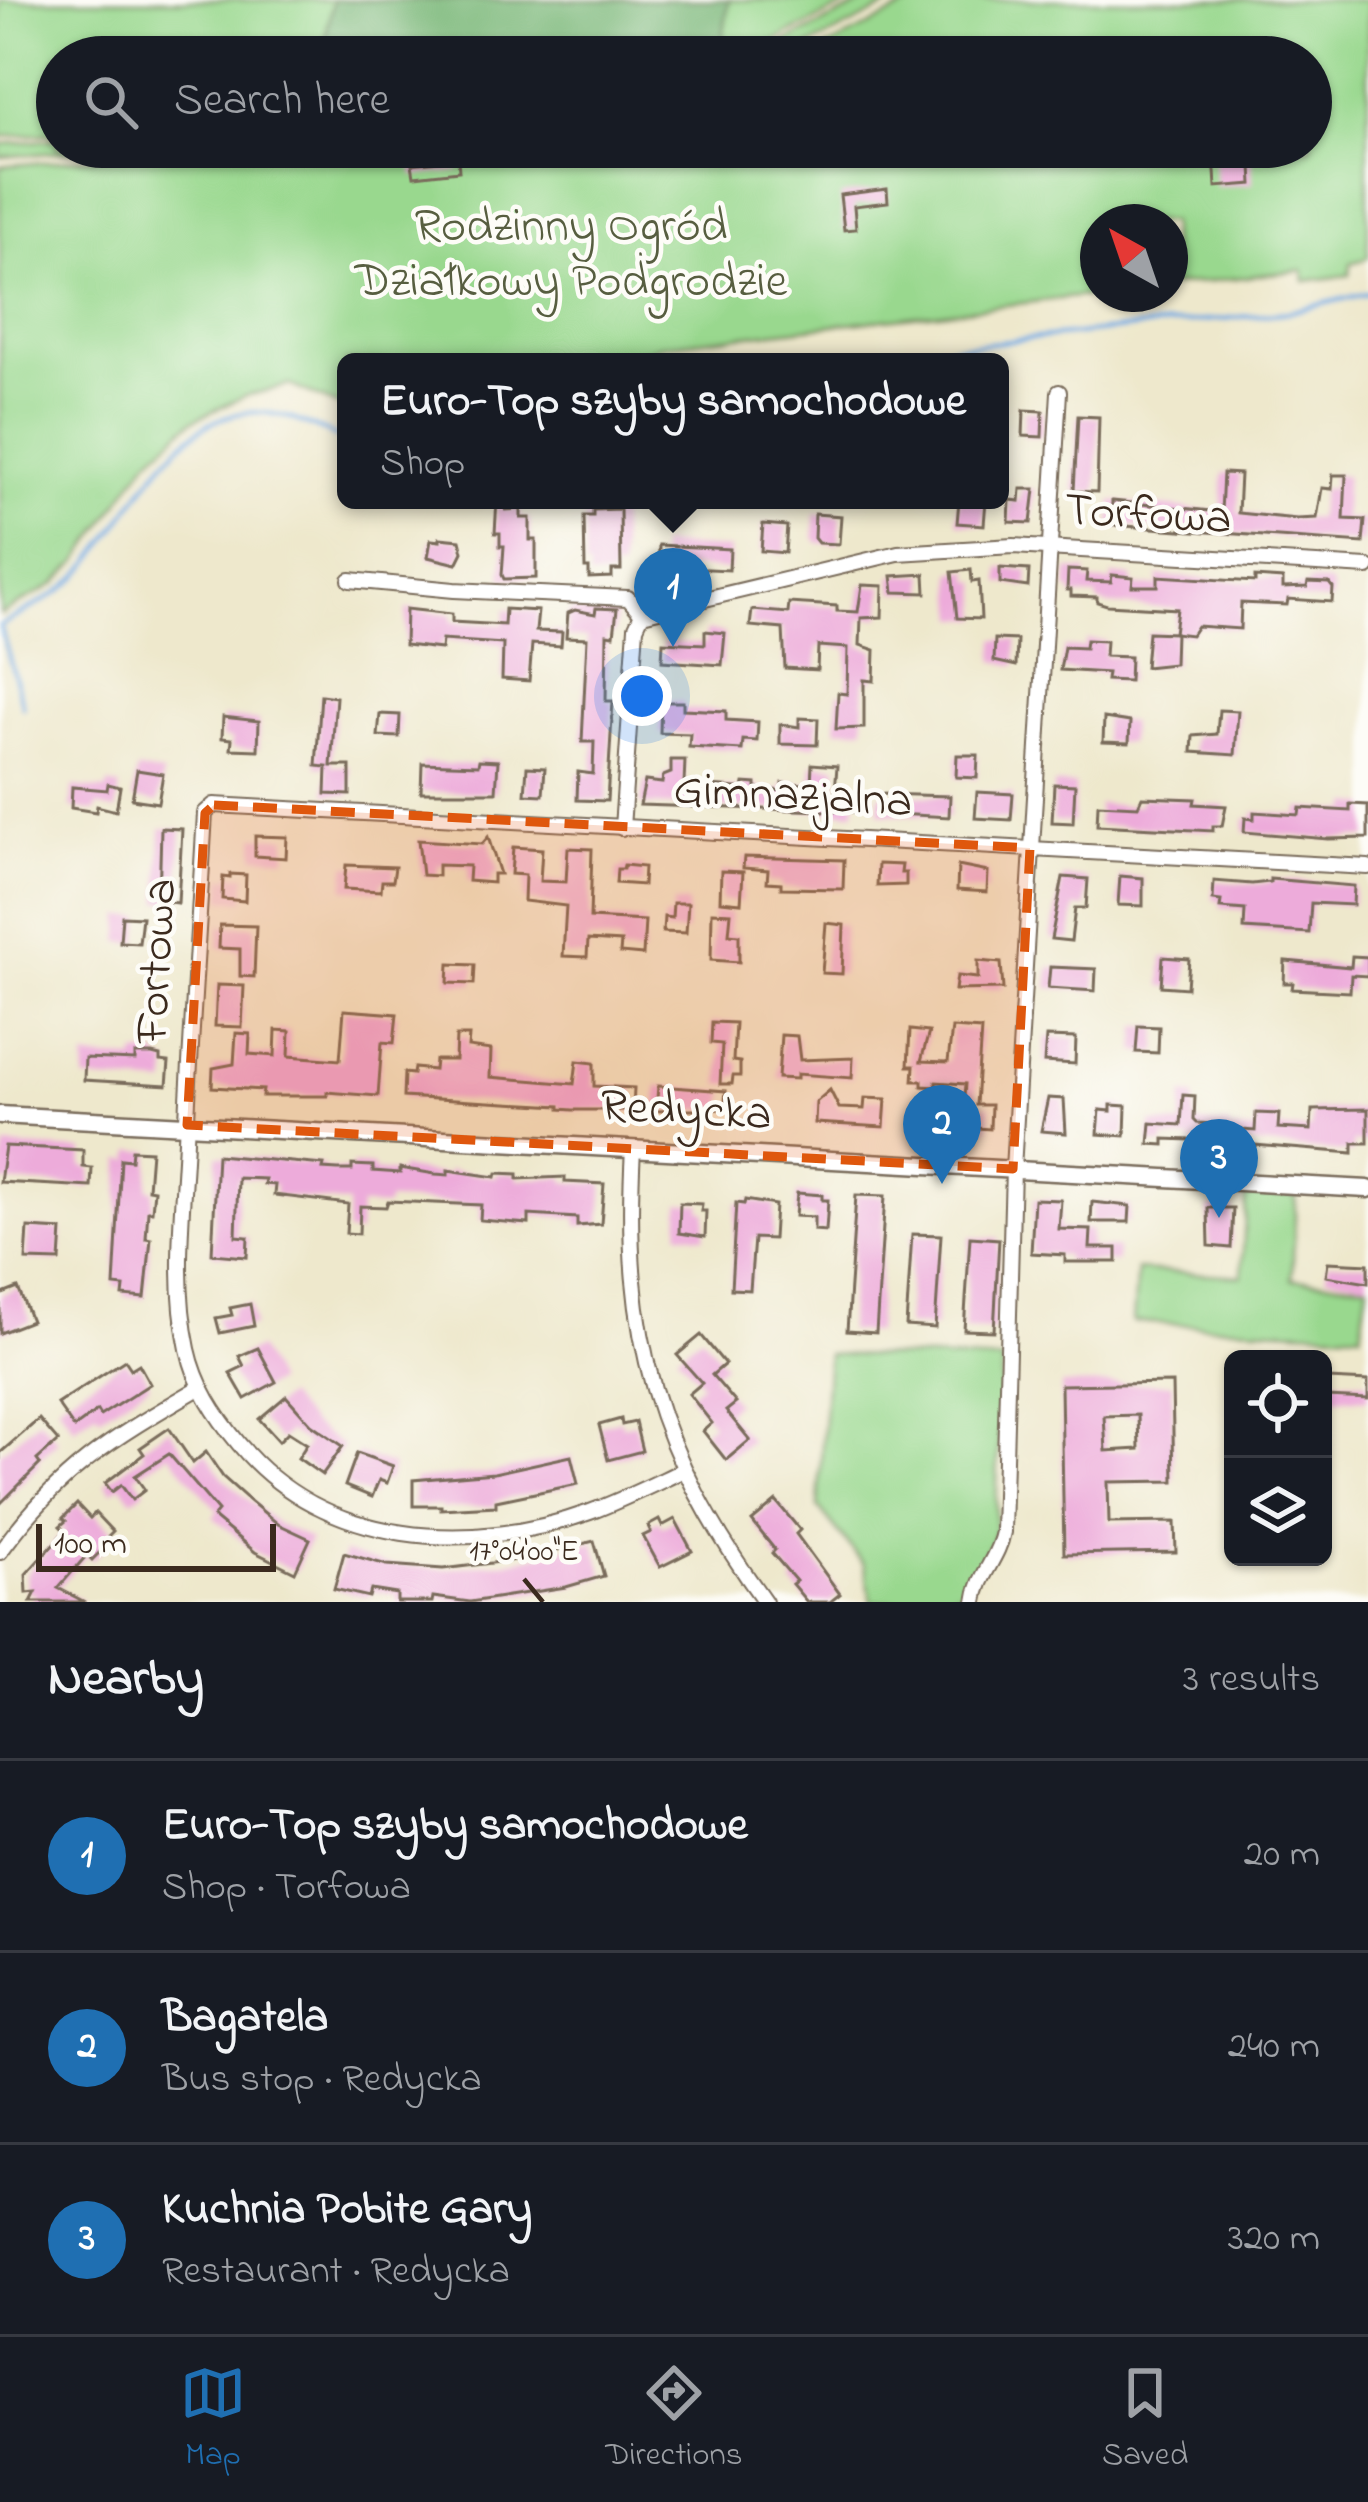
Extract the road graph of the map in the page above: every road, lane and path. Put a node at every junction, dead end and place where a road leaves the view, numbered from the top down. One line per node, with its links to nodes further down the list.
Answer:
1 (1060, 392): 2 (street)
2 (1049, 550): 3 (street, Torfowa); 5 (street, Torfowa); 8 (street)
3 (1368, 567)
4 (350, 580): 5 (street)
5 (643, 614): 7 (street)
6 (214, 805): 7 (street, Gimnazjalna); 11 (street, Fortowa)
7 (622, 828): 8 (street, Gimnazjalna)
8 (1030, 848): 9 (street, Gimnazjalna); 13 (street)
9 (1368, 867)
10 (0, 1115): 11 (street, Redycka)
11 (187, 1125): 12 (street, Redycka); 15 (street, Fortowa)
12 (633, 1149): 13 (street, Redycka); 16 (street)
13 (1013, 1169): 14 (street, Redycka); 19 (street)
14 (1368, 1189)
15 (199, 1388): 16 (street); 17 (street)
16 (682, 1471): 18 (street)
17 (0, 1552)
18 (766, 1602)
19 (975, 1602)

